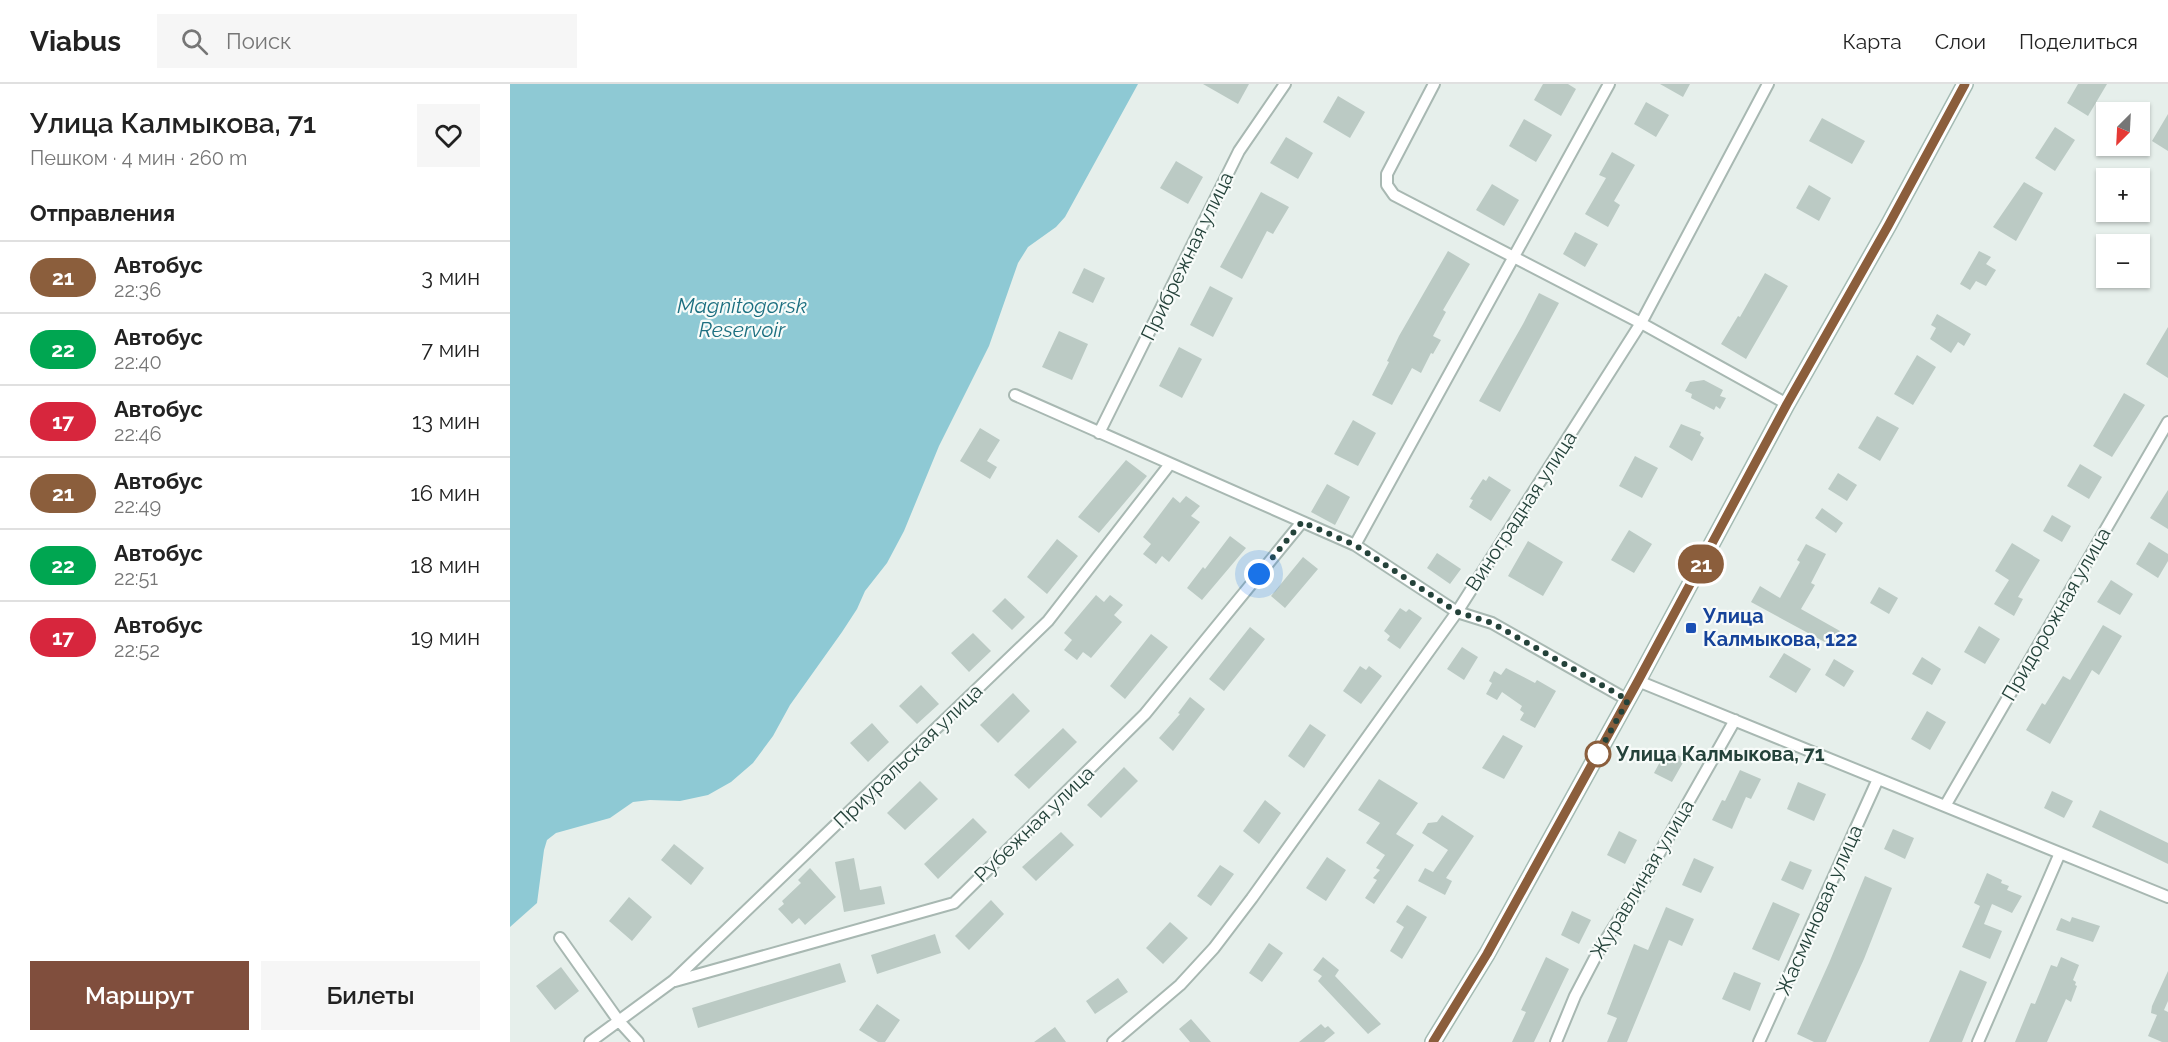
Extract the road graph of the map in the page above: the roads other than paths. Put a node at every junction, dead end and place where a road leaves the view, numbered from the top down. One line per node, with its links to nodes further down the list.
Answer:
1 (1285, 84): 11 (street, Прибрежная улица)
2 (1434, 84): 6 (street)
3 (1609, 84): 6 (street)
4 (1767, 84): 7 (street, Виноградная улица)
5 (1965, 84): 9 (main road)
6 (1515, 256): 7 (street); 14 (street)
7 (1641, 323): 9 (street); 15 (street, Виноградная улица)
8 (1015, 395): 11 (street)
9 (1787, 404): 16 (main road)
10 (2168, 422): 20 (street, Придорожная улица)
11 (1100, 433): 12 (street)
12 (1170, 464): 13 (street); 24 (street, Приуральская улица)
13 (1302, 522): 14 (street); 24 (street, Рубежная улица)
14 (1355, 545): 15 (street)
15 (1457, 612): 17 (street); 28 (street, Виноградная улица)
16 (1638, 681): 17 (main road); 18 (street)
17 (1628, 700): 29 (main road)
18 (1735, 720): 19 (street); 30 (street, Журавлиная улица)
19 (1878, 779): 20 (street); 31 (street, Жасминовая улица)
20 (1945, 806): 21 (street)
21 (2060, 853): 22 (street); 32 (street)
22 (2168, 897)
23 (560, 938): 25 (street)
24 (673, 981): 25 (street, Приуральская улица)
25 (618, 1020): 26 (street); 27 (street)
26 (590, 1042)
27 (638, 1042)
28 (1113, 1042)
29 (1433, 1042)
30 (1556, 1042)
31 (1759, 1042)
32 (1978, 1042)

